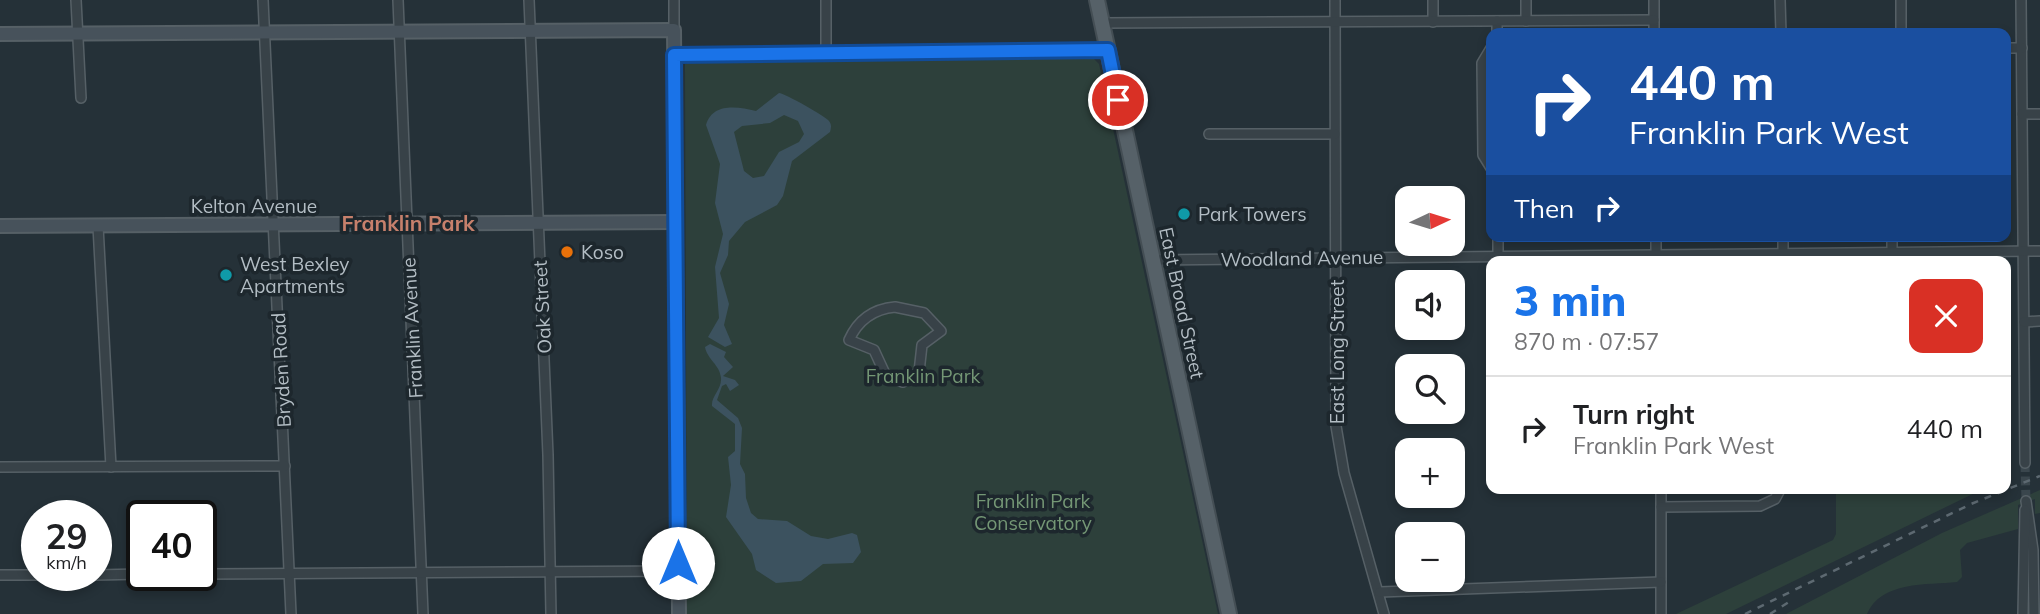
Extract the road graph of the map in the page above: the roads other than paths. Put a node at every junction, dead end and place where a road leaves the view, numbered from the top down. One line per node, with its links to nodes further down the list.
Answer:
1 (76, 0): 29 (street)
2 (263, 0): 27 (street, Bryden Road)
3 (398, 0): 28 (street, Franklin Avenue)
4 (529, 0): 26 (street, Oak Street)
5 (674, 0): 25 (street)
6 (826, 0): 34 (street)
7 (1097, 0): 19 (main road, East Broad Street)
8 (1335, 0): 20 (street, East Long Street)
9 (1433, 0): 18 (street)
10 (1526, 0): 17 (street)
11 (1654, 0): 15 (street)
12 (1780, 0): 23 (street)
13 (1901, 0): 24 (street)
14 (2021, 0): 32 (street)
15 (1654, 20): 17 (street); 22 (street)
16 (1497, 21): 17 (street); 18 (street); 21 (street)
17 (1526, 21)
18 (1433, 22): 20 (street)
19 (1102, 23): 20 (street); 33 (main road, East Broad Street)
20 (1335, 23): 41 (street, East Long Street)
21 (1497, 28)
22 (1654, 28)
23 (1781, 28)
24 (1901, 28)
25 (674, 30): 26 (street); 35 (street)
26 (529, 31): 28 (street); 44 (street, Oak Street)
27 (265, 32): 28 (street); 29 (street); 46 (street, Bryden Road)
28 (398, 32): 45 (street, Franklin Avenue)
29 (78, 33): 30 (street); 37 (street)
30 (0, 34)
31 (2011, 48): 32 (street)
32 (2022, 48): 38 (street)
33 (1108, 50): 34 (street); 58 (main road, East Broad Street)
34 (826, 54): 35 (street)
35 (674, 55): 43 (street)
36 (1486, 56): 42 (street)
37 (81, 98)
38 (2022, 114): 39 (street); 52 (street)
39 (2040, 114)
40 (1209, 134): 41 (street)
41 (1335, 134): 57 (street, East Long Street)
42 (1486, 160)
43 (676, 222): 44 (street, Kelton Avenue); 70 (street)
44 (538, 223): 45 (street, Kelton Avenue); 69 (street, Oak Street)
45 (408, 224): 46 (street, Kelton Avenue); 71 (street, Franklin Avenue)
46 (274, 225): 48 (street, Kelton Avenue); 63 (street, Bryden Road)
47 (0, 226): 48 (street, Kelton Avenue)
48 (98, 226): 65 (street)
49 (1498, 242): 55 (street)
50 (1892, 242): 53 (street)
51 (2040, 251): 52 (street, Woodland Avenue)
52 (2024, 252): 53 (street, Woodland Avenue); 60 (street)
53 (1892, 253): 56 (street, Woodland Avenue)
54 (1486, 256): 57 (street, Woodland Avenue)
55 (1498, 256)
56 (1810, 256)
57 (1337, 257): 58 (street, Woodland Avenue); 77 (street, East Long Street)
58 (1153, 260): 82 (main road, East Broad Street)
59 (2040, 321): 60 (street)
60 (2024, 322): 62 (street)
61 (849, 340): 61 (street)
62 (2025, 463)
63 (285, 466): 65 (street); 72 (street, Bryden Road)
64 (0, 467): 65 (street)
65 (111, 467)
66 (1661, 494): 68 (street)
67 (1778, 494): 68 (street)
68 (1661, 507): 76 (street)
69 (550, 571): 70 (street); 71 (street); 80 (street, Oak Street)
70 (679, 571): 81 (street)
71 (422, 572): 72 (street); 79 (street, Franklin Avenue)
72 (290, 573): 73 (street); 78 (street, Bryden Road)
73 (217, 574)
74 (0, 575): 75 (street)
75 (21, 575)
76 (1661, 582): 77 (street); 84 (street)
77 (1380, 592): 83 (street, East Long Street)
78 (291, 614)
79 (424, 614)
80 (551, 614)
81 (679, 614)
82 (1229, 614)
83 (1384, 614)
84 (1661, 614)
85 (2023, 614): 86 (street)
86 (2034, 614)

